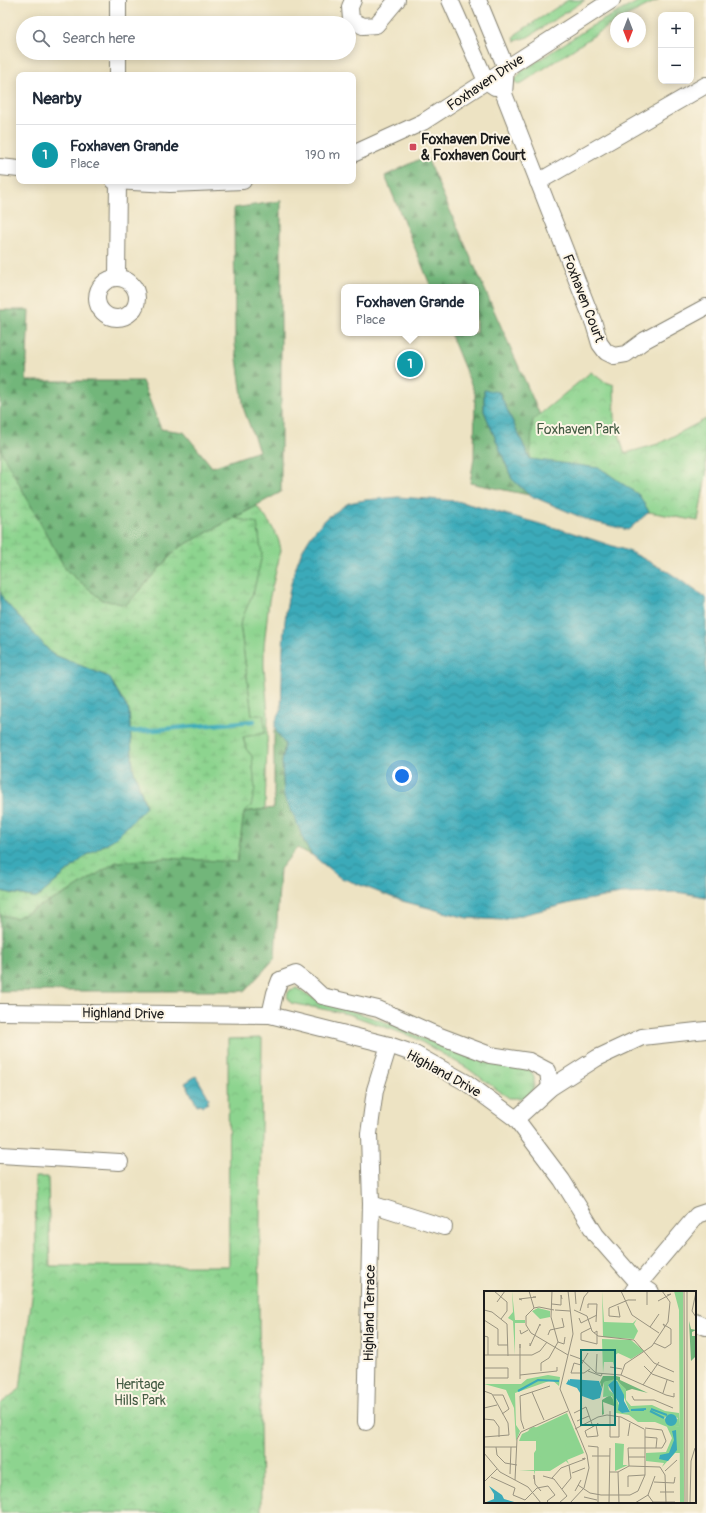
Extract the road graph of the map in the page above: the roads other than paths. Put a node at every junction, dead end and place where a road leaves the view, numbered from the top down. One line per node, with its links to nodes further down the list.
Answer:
1 (118, 0): 7 (street)
2 (353, 0): 8 (street)
3 (397, 0): 9 (street)
4 (450, 0): 13 (street)
5 (478, 0): 11 (street)
6 (612, 0): 11 (street, Foxhaven Drive)
7 (118, 16)
8 (351, 16)
9 (356, 22)
10 (118, 60): 12 (street)
11 (506, 68): 13 (street, Foxhaven Drive); 15 (street)
12 (118, 72)
13 (486, 81): 15 (street); 16 (street, Foxhaven Drive)
14 (706, 85): 19 (street)
15 (504, 94): 19 (street, Foxhaven Court)
16 (356, 153)
17 (0, 167): 18 (street)
18 (16, 169)
19 (538, 182): 22 (street, Foxhaven Court)
20 (118, 184): 21 (street)
21 (117, 277)
22 (706, 307)
23 (0, 1012): 24 (street, Highland Drive)
24 (270, 1015): 26 (street, Highland Drive); 27 (street, Highland Drive)
25 (706, 1030): 27 (street)
26 (389, 1045): 28 (street, Highland Drive); 31 (street, Highland Terrace)
27 (550, 1088): 28 (street)
28 (516, 1119): 34 (street, Highland Drive)
29 (0, 1154): 30 (street)
30 (120, 1162)
31 (371, 1204): 33 (street); 37 (street, Highland Terrace)
32 (706, 1212): 34 (street)
33 (444, 1227)
34 (641, 1289)
35 (696, 1322): 36 (street)
36 (706, 1327)
37 (366, 1422)

